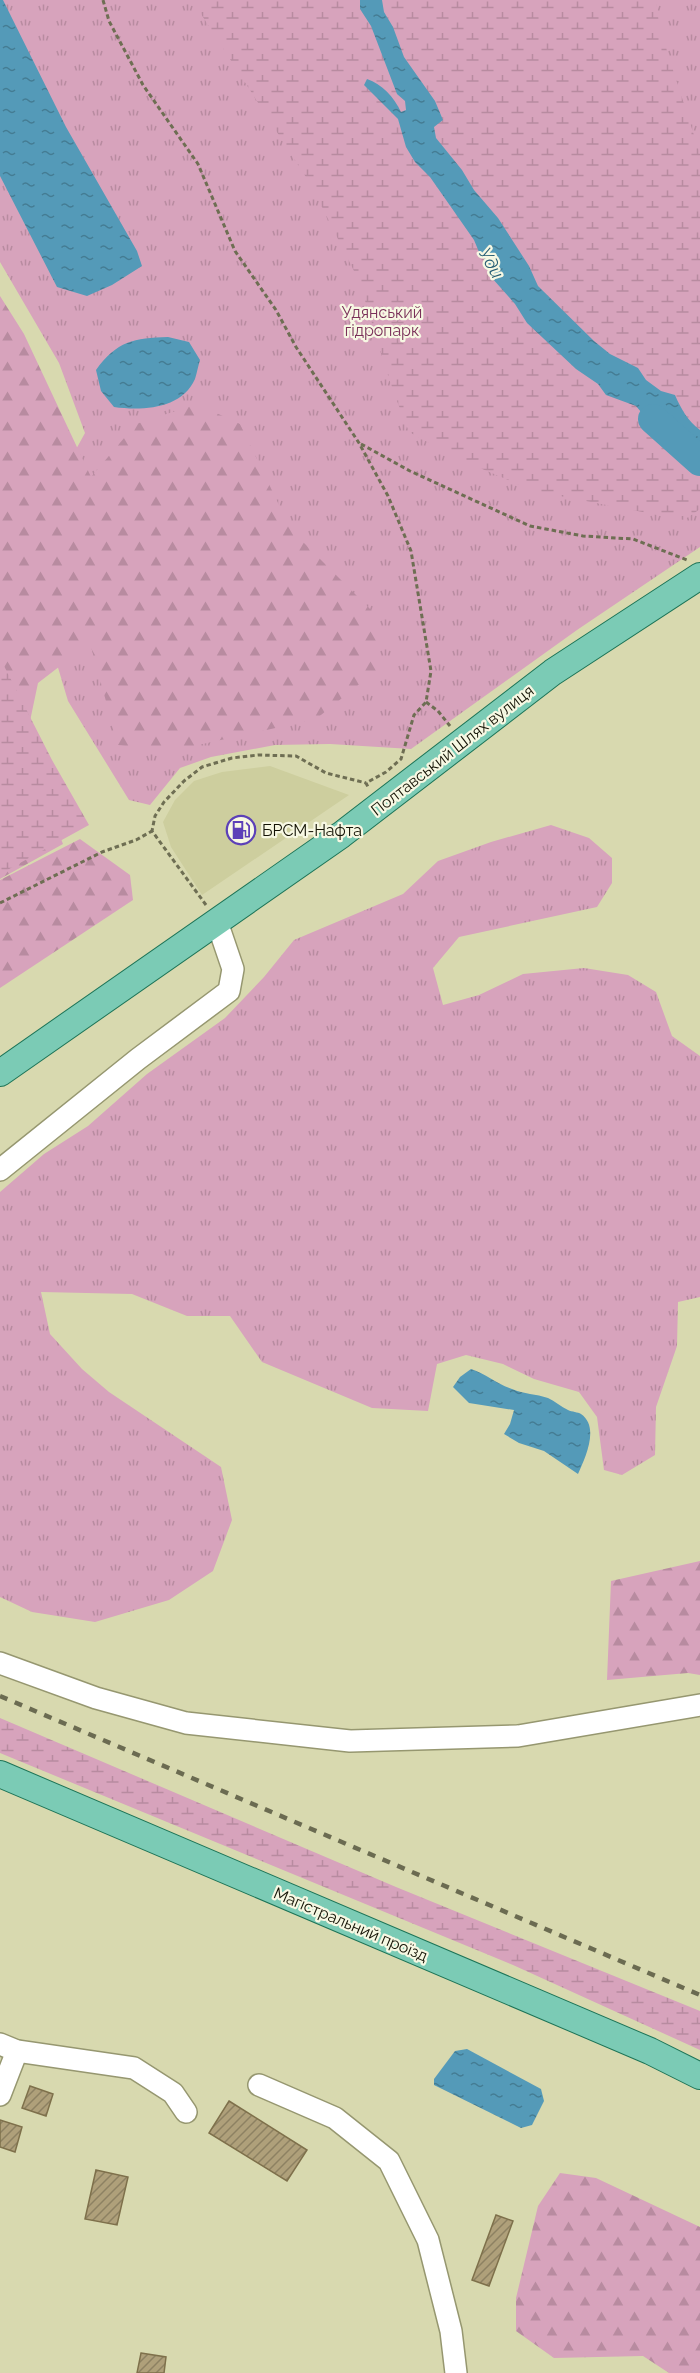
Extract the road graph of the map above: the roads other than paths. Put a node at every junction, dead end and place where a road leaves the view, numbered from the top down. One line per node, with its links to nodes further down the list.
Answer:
1 (695, 569): 2 (main road, Полтавський Шлях вулиця)
2 (217, 922): 3 (main road, Полтавський Шлях вулиця); 4 (street)
3 (0, 1073)
4 (0, 1170)
5 (0, 1663): 6 (street)
6 (700, 1705)
7 (0, 1774): 9 (main road, Магістральний проїзд)
8 (8, 2047): 11 (street); 12 (street)
9 (700, 2076)
10 (259, 2085): 13 (street)
11 (0, 2095)
12 (186, 2112)
13 (456, 2373)

